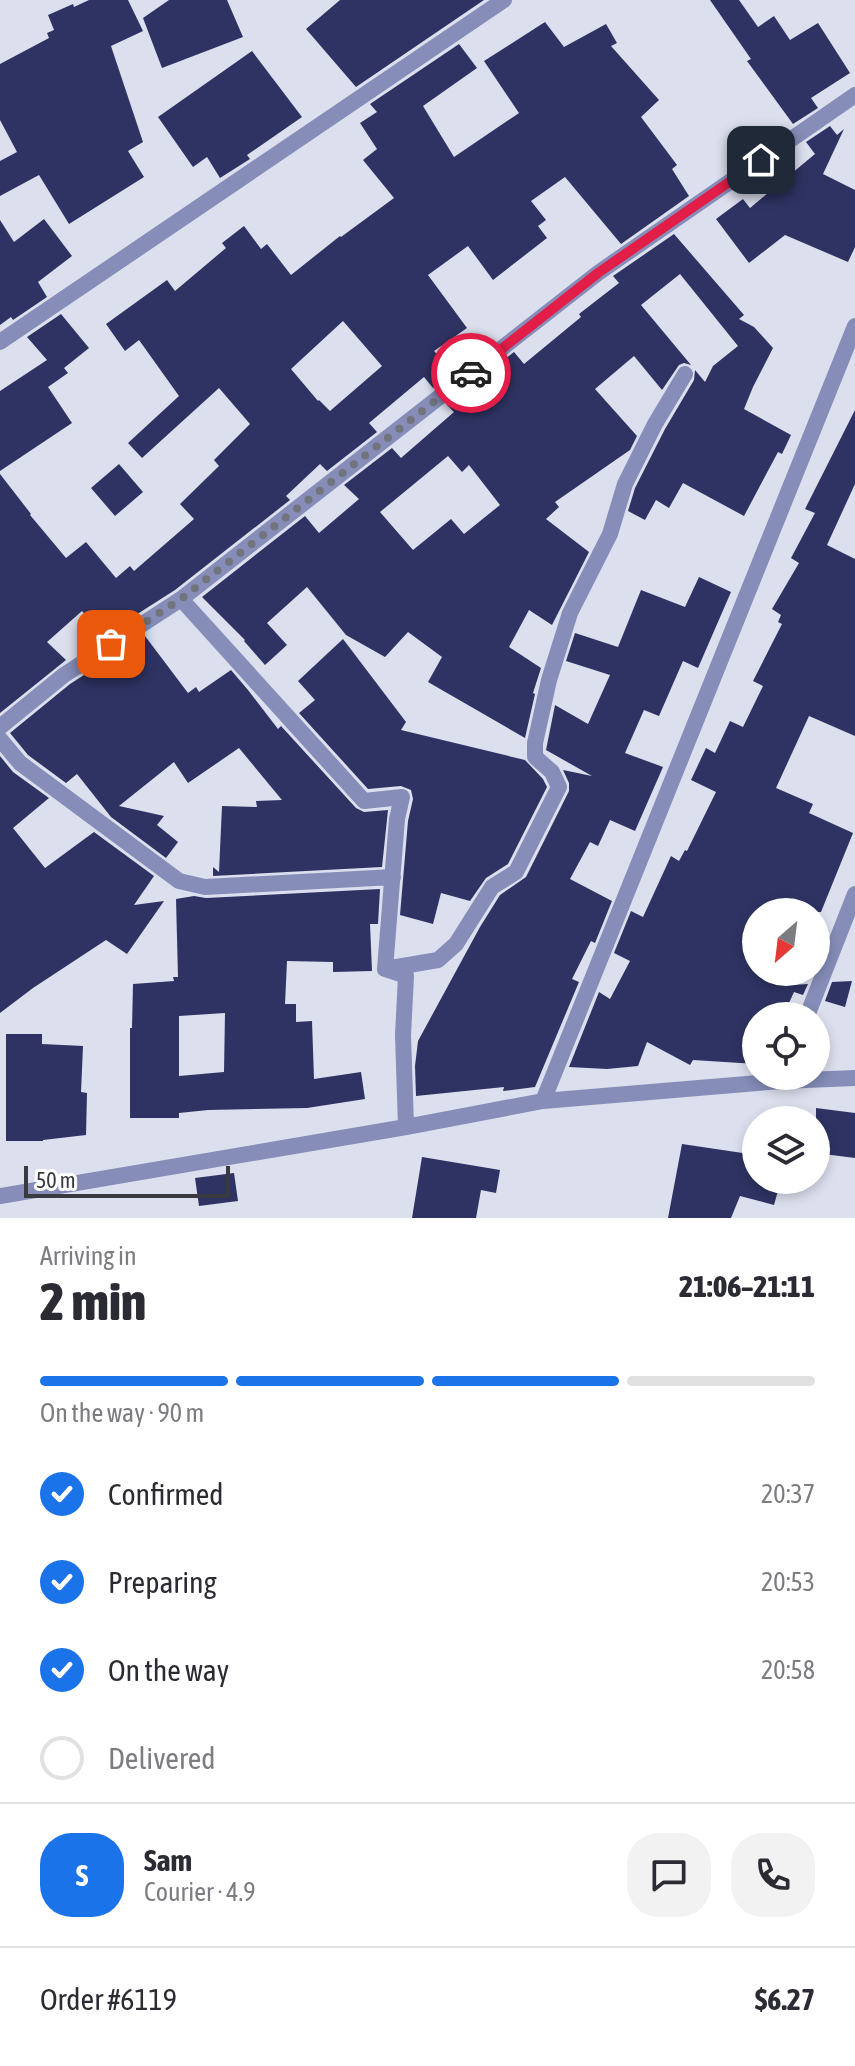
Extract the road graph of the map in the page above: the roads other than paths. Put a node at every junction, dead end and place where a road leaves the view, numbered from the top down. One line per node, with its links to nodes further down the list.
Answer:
1 (504, 0): 4 (street)
2 (855, 95): 6 (street)
3 (855, 326): 16 (street)
4 (0, 342)
5 (685, 374): 11 (street)
6 (181, 599): 7 (street); 9 (street)
7 (0, 727)
8 (0, 739): 9 (street)
9 (393, 877): 11 (street)
10 (855, 894): 12 (street)
11 (385, 969): 17 (street)
12 (813, 1002)
13 (830, 1078): 14 (street)
14 (855, 1078)
15 (742, 1082): 16 (street)
16 (543, 1101): 17 (street)
17 (406, 1127): 18 (street)
18 (0, 1196)

